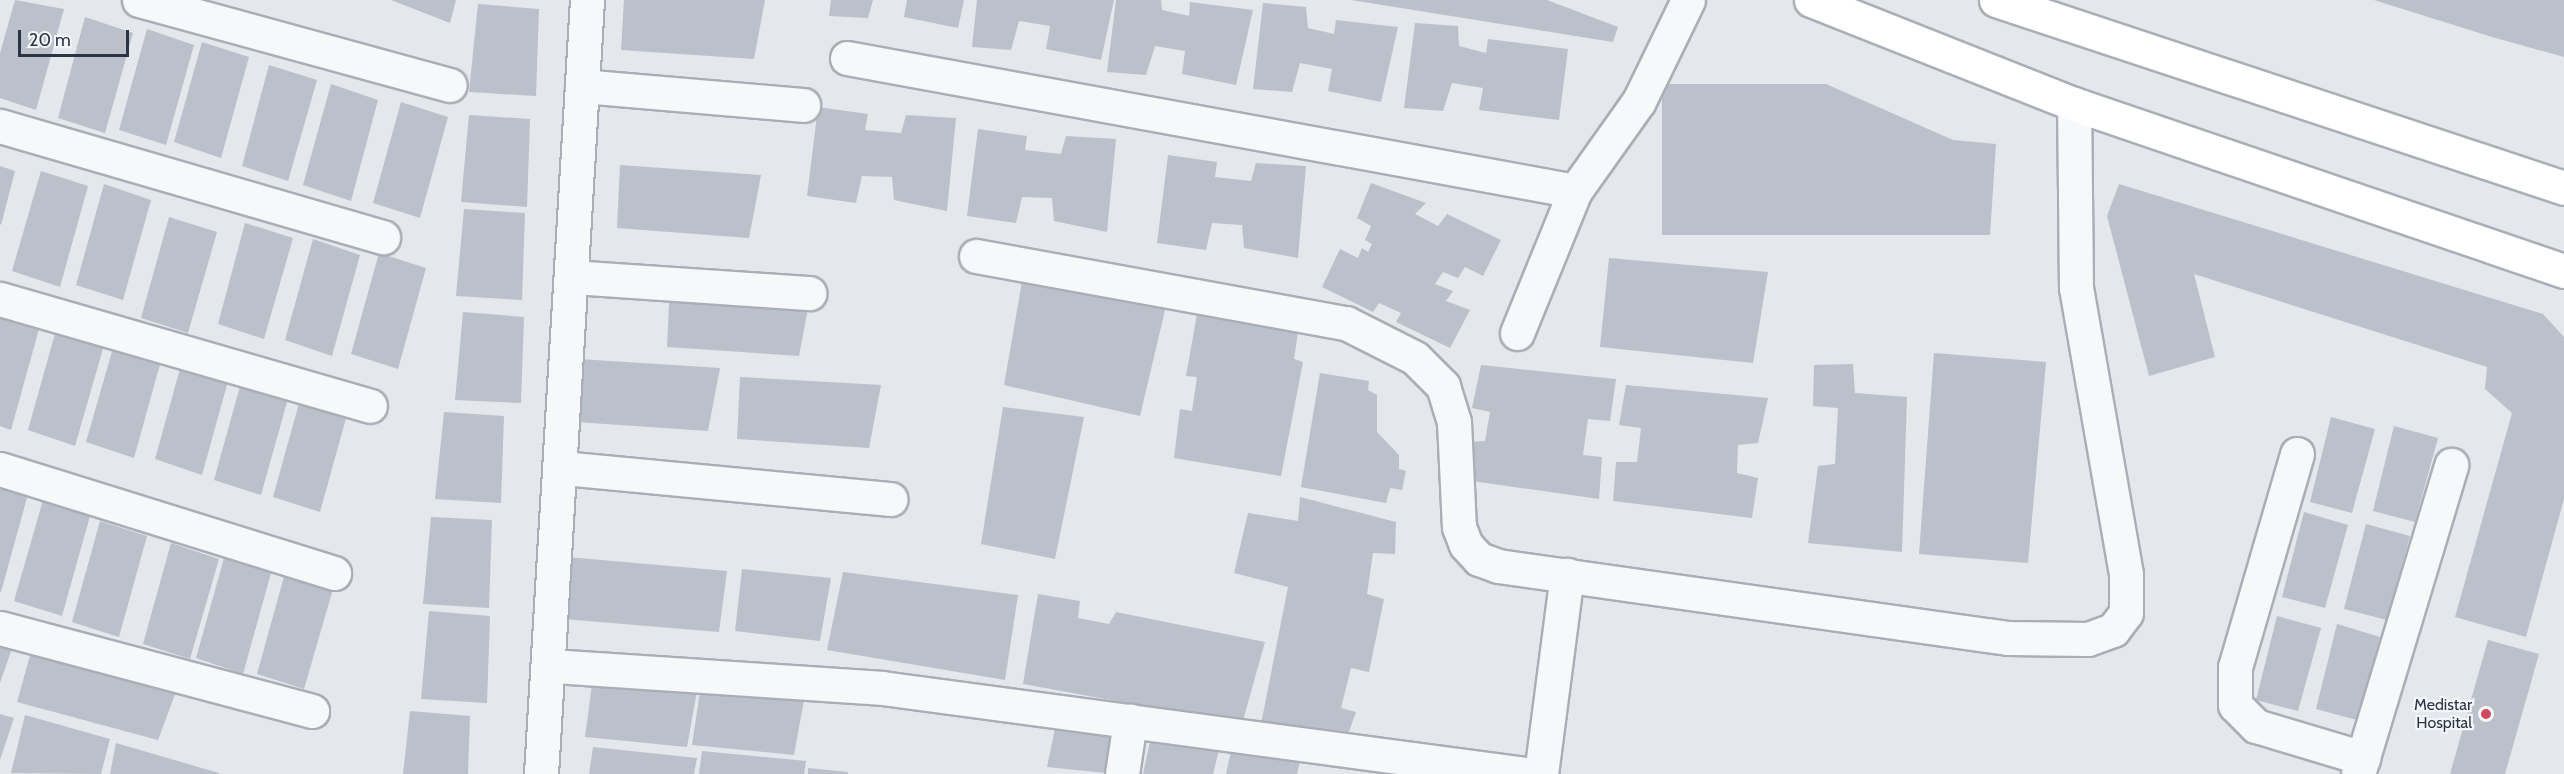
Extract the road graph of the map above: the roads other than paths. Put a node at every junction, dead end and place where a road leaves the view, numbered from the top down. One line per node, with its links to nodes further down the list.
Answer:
1 (140, 0): 7 (street)
2 (587, 0): 8 (street)
3 (1688, 0): 13 (street)
4 (1811, 0): 9 (street)
5 (1996, 0): 12 (street)
6 (847, 58): 13 (street)
7 (450, 85)
8 (582, 86): 10 (street); 17 (street)
9 (2074, 104): 16 (street); 28 (street)
10 (803, 105)
11 (0, 126): 14 (street)
12 (2564, 188)
13 (1575, 191): 20 (street)
14 (383, 237)
15 (976, 256): 28 (street)
16 (2564, 271)
17 (572, 278): 18 (street); 24 (street)
18 (809, 293)
19 (0, 299): 21 (street)
20 (1517, 333)
21 (370, 406)
22 (2297, 454): 34 (street)
23 (2451, 465): 34 (street)
24 (562, 468): 26 (street); 30 (street)
25 (0, 469): 27 (street)
26 (891, 499)
27 (334, 573)
28 (1567, 575): 38 (street)
29 (0, 628): 31 (street)
30 (552, 666): 32 (street); 35 (street)
31 (312, 711)
32 (1130, 721): 33 (street); 36 (street)
33 (1319, 762): 37 (street)
34 (2360, 766)
35 (541, 774)
36 (1122, 774)
37 (1526, 774)
38 (1541, 774)

